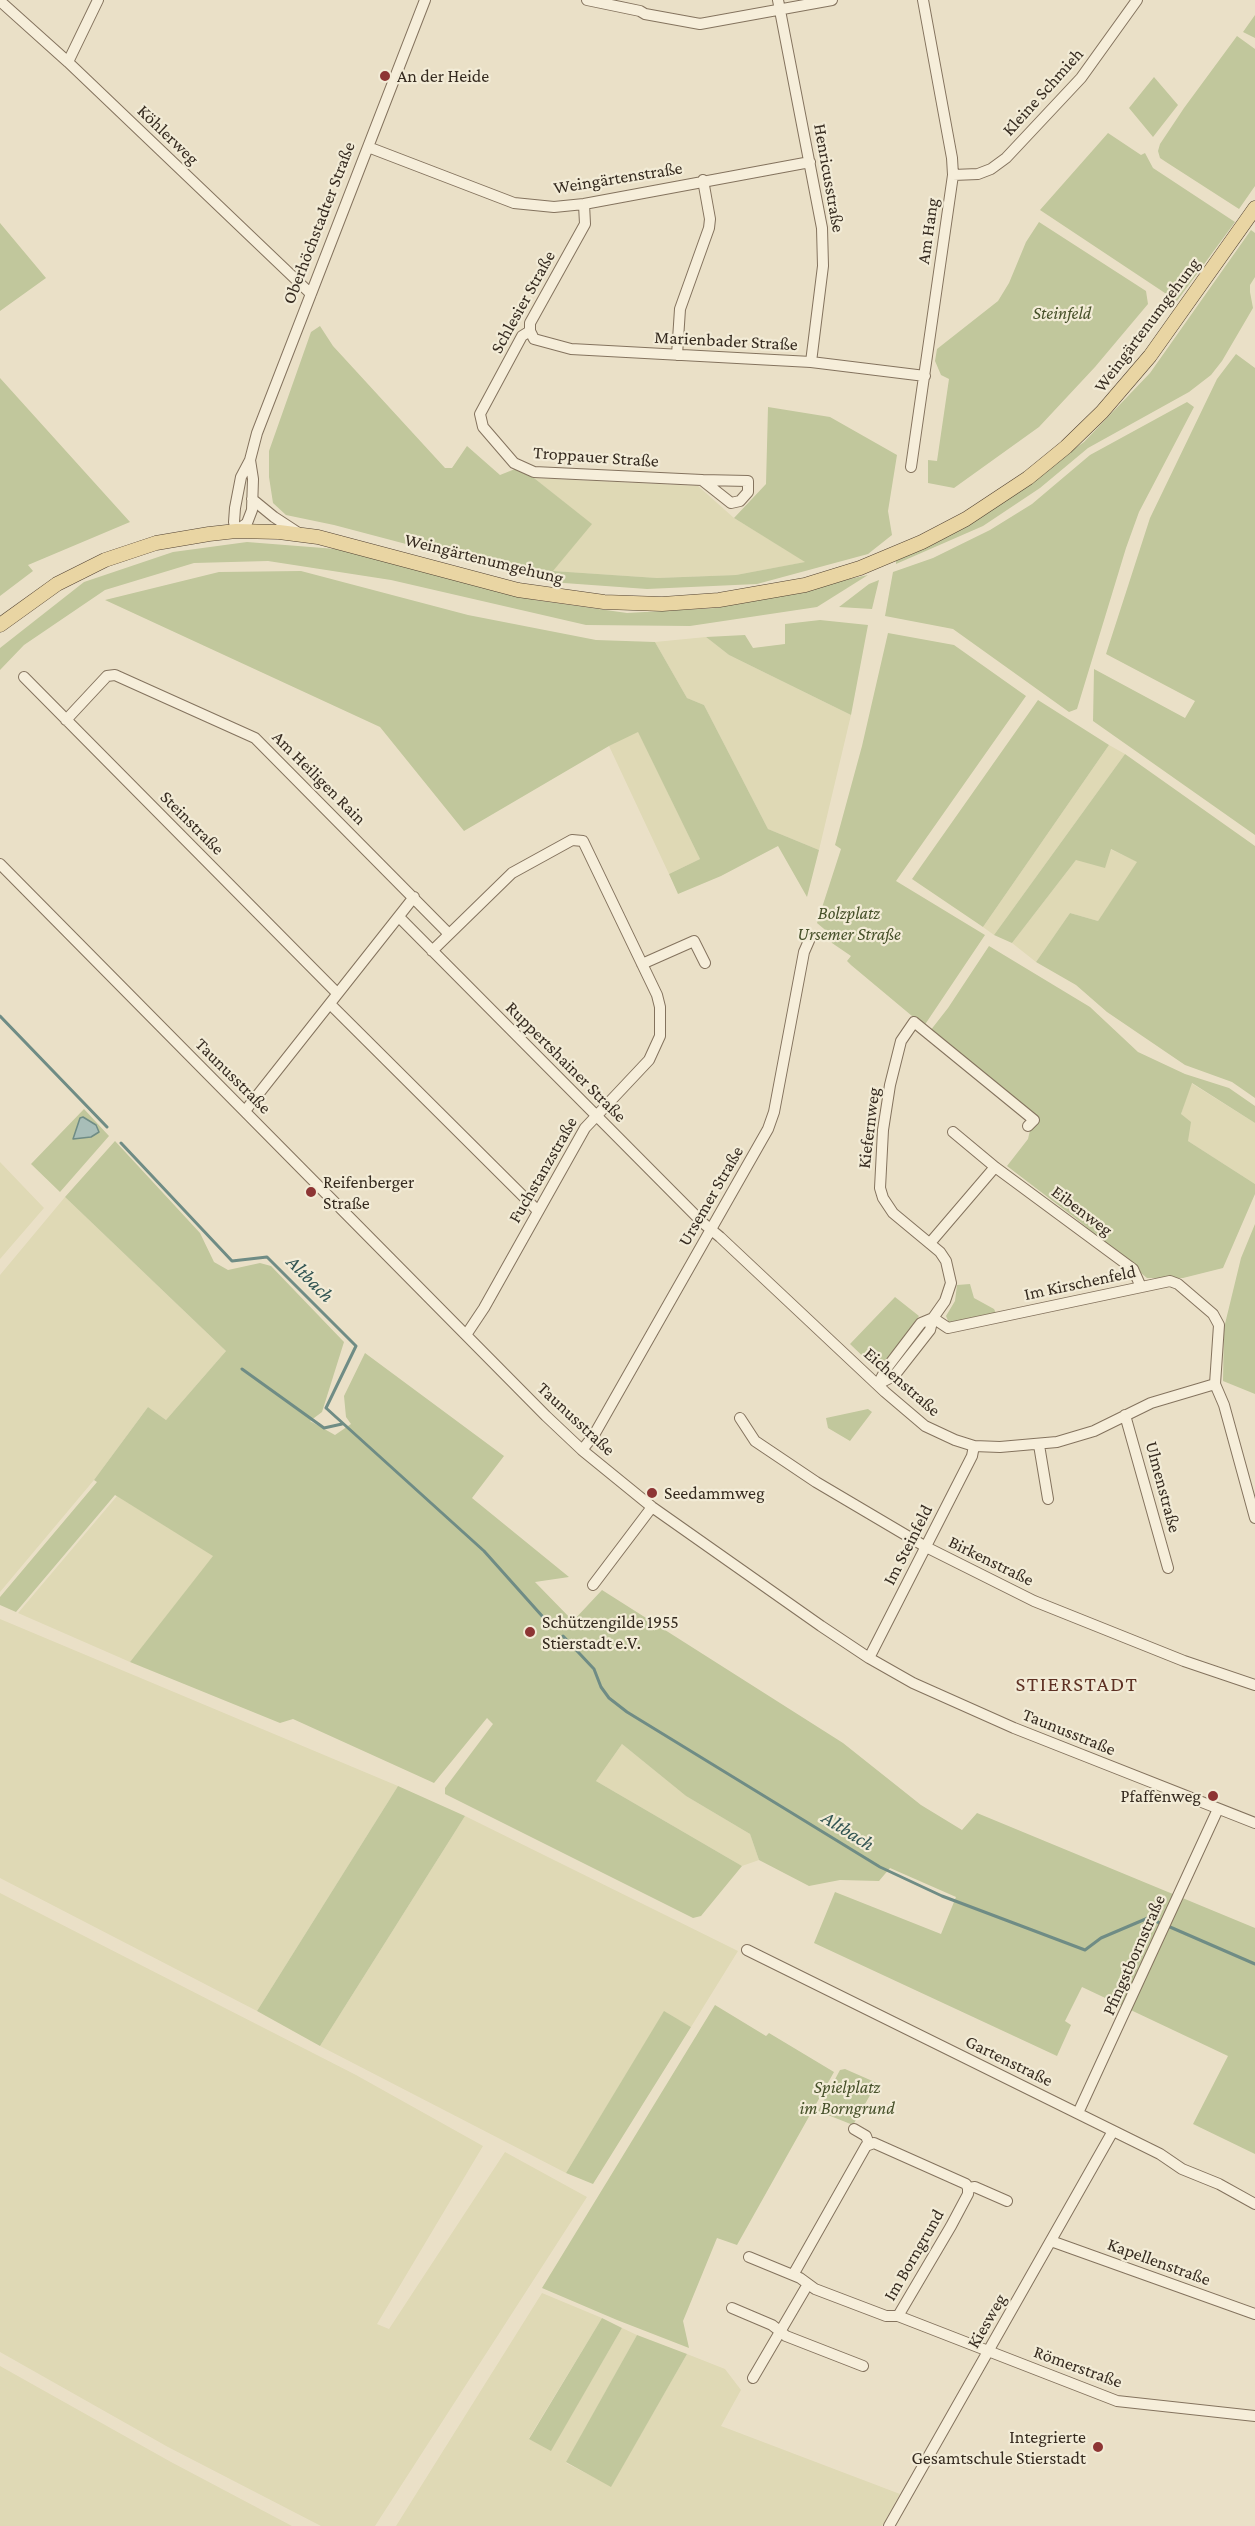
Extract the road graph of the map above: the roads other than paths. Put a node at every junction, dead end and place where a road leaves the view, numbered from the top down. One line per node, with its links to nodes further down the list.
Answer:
1 (98, 0): 9 (street)
2 (426, 0): 10 (street, Oberhöchstadter Straße)
3 (587, 0): 8 (street)
4 (832, 0): 8 (street)
5 (923, 0): 12 (street, Am Hang)
6 (1137, 0): 12 (street, Kleine Schmieh)
7 (0, 1): 9 (street, Köhlerweg)
8 (779, 5): 11 (street, Henricusstraße)
9 (68, 62): 16 (street, Köhlerweg)
10 (368, 147): 14 (street, Weingärtenstraße); 16 (street, Oberhöchstadter Straße)
11 (810, 162): 13 (street, Weingärtenstraße); 19 (street, Henricusstraße)
12 (952, 174): 20 (street, Am Hang)
13 (703, 180): 14 (street, Weingärtenstraße); 18 (street)
14 (584, 204): 17 (street, Schlesier Straße)
15 (1255, 208): 27 (main road, Weingärtenumgehung)
16 (311, 294): 22 (street, Oberhöchstadter Straße)
17 (530, 331): 18 (street, Marienbader Straße); 21 (street, Schlesier Straße)
18 (677, 355): 19 (street, Marienbader Straße)
19 (811, 363): 20 (street, Marienbader Straße)
20 (925, 376): 23 (street, Am Hang)
21 (480, 414): 24 (street, Troppauer Straße)
22 (250, 460): 25 (street, Oberhöchstadter Straße); 26 (street, Oberhöchstadter Straße)
23 (912, 467)
24 (702, 480)
25 (252, 499): 26 (street, Oberhöchstadter Straße); 27 (street)
26 (236, 531): 27 (main road, Weingärtenumgehung); 28 (main road)
27 (301, 534)
28 (0, 626)
29 (24, 677): 30 (street, Steinstraße)
30 (66, 720): 32 (street, Am Heiligen Rain); 39 (street, Steinstraße)
31 (0, 864): 41 (street, Taunusstraße)
32 (414, 897): 33 (street); 34 (street)
33 (399, 917): 36 (street, Ruppertshainer Straße); 39 (street)
34 (449, 934): 36 (street, Fuchstanzstraße); 38 (street, Fuchstanzstraße)
35 (811, 936): 47 (street, Ursemer Straße)
36 (432, 951): 42 (street, Ruppertshainer Straße)
37 (705, 963): 38 (street)
38 (642, 964): 42 (street, Fuchstanzstraße)
39 (337, 993): 40 (street)
40 (330, 1004): 41 (street); 46 (street)
41 (246, 1111): 51 (street, Taunusstraße)
42 (595, 1114): 46 (street, Fuchstanzstraße); 47 (street, Ruppertshainer Straße)
43 (1028, 1126): 48 (street, Kiefernweg)
44 (953, 1132): 45 (street, Eibenweg)
45 (995, 1167): 48 (street); 49 (street, Eibenweg)
46 (538, 1212): 51 (street, Fuchstanzstraße)
47 (711, 1229): 53 (street, Eichenstraße); 58 (street, Ursemer Straße)
48 (930, 1243): 50 (street, Kiefernweg)
49 (1141, 1287): 50 (street, Im Kirschenfeld); 52 (street, Im Kirschenfeld)
50 (933, 1318): 53 (street, Kiefernweg)
51 (466, 1335): 58 (street, Taunusstraße)
52 (1215, 1384): 54 (street, Eichenstraße); 61 (street)
53 (878, 1385): 57 (street, Eichenstraße)
54 (1125, 1416): 56 (street, Eichenstraße); 63 (street, Ulmenstraße)
55 (740, 1418): 62 (street, Birkenstraße)
56 (1039, 1445): 57 (street, Eichenstraße); 59 (street)
57 (974, 1446): 62 (street, Im Steinfeld)
58 (582, 1450): 60 (street, Taunusstraße)
59 (1048, 1499)
60 (652, 1507): 64 (street); 65 (street, Taunusstraße)
61 (1255, 1518)
62 (926, 1547): 65 (street, Im Steinfeld); 66 (street, Birkenstraße)
63 (1167, 1568)
64 (593, 1585)
65 (869, 1658): 67 (street, Taunusstraße)
66 (1255, 1685)
67 (1218, 1809): 68 (street, Taunusstraße); 70 (street, Pfingstbornstraße)
68 (1255, 1823)
69 (747, 1950): 70 (street, Gartenstraße)
70 (1078, 2114): 72 (street, Gartenstraße)
71 (854, 2129): 73 (street)
72 (1113, 2131): 76 (street, Gartenstraße); 77 (street, Kiesweg)
73 (869, 2144): 74 (street); 79 (street)
74 (968, 2188): 75 (street); 83 (street, Im Borngrund)
75 (1007, 2201)
76 (1255, 2204)
77 (1051, 2241): 82 (street, Kapellenstraße); 85 (street, Kiesweg)
78 (749, 2257): 79 (street, Im Borngrund)
79 (793, 2275): 80 (street, Im Borngrund)
80 (808, 2284): 83 (street, Im Borngrund); 84 (street)
81 (732, 2308): 84 (street)
82 (1255, 2314)
83 (898, 2316): 85 (street, Römerstraße)
84 (780, 2331): 86 (street); 87 (street)
85 (988, 2352): 88 (street, Römerstraße); 89 (street, Kiesweg)
86 (862, 2366)
87 (753, 2378)
88 (1255, 2416)
89 (889, 2526)

